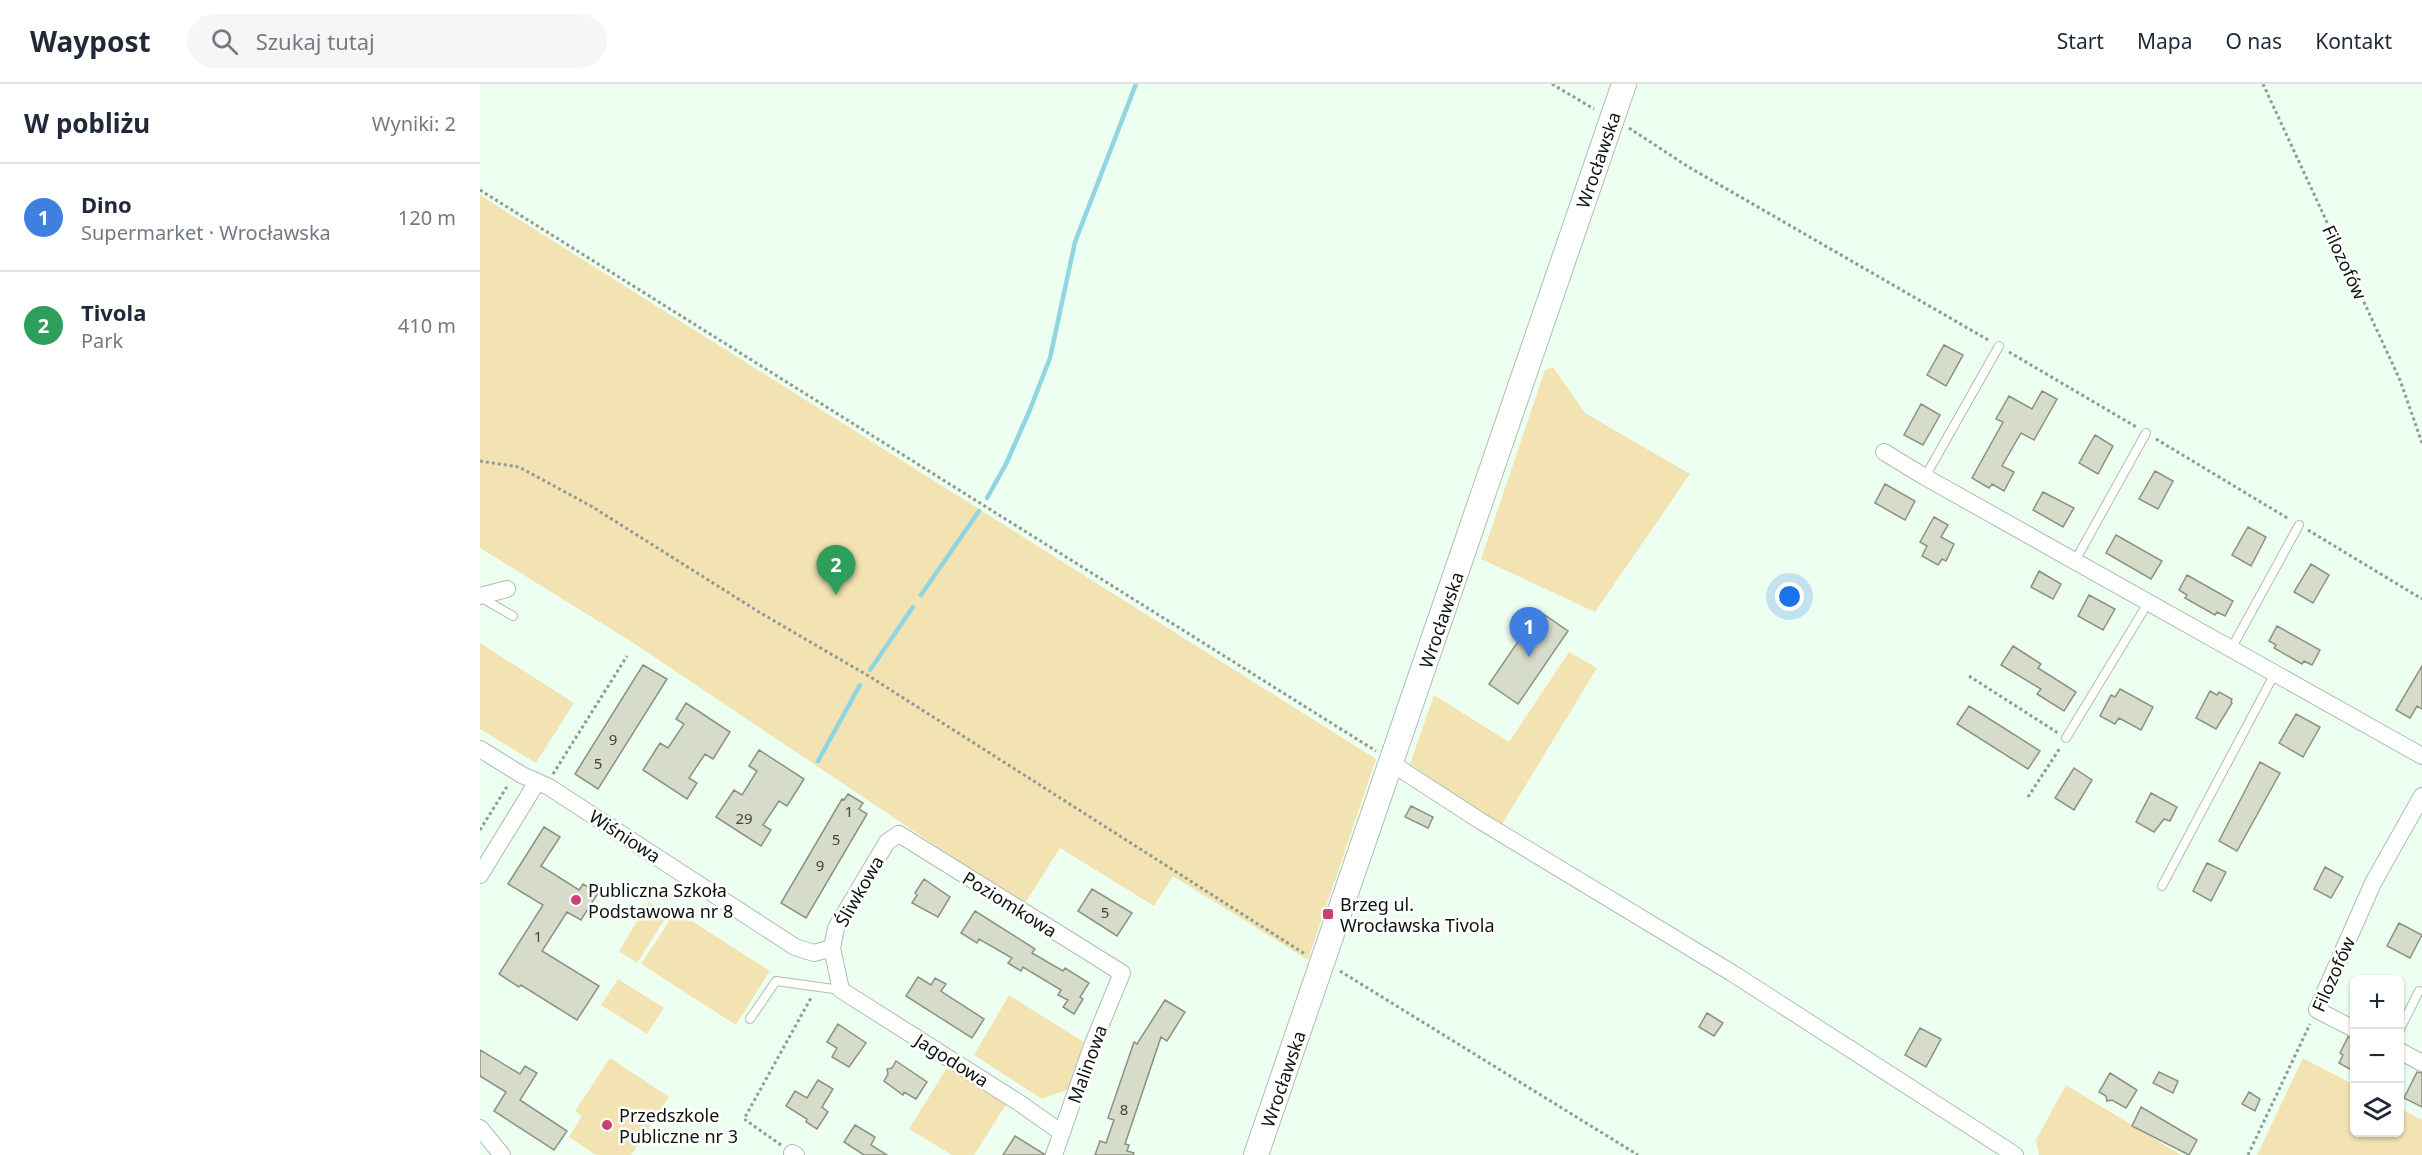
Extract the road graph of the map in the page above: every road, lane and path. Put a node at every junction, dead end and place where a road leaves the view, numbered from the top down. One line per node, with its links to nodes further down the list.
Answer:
1 (1552, 84): 4 (path)
2 (1624, 84): 4 (street, Wrocławska)
3 (2262, 84): 8 (path, Filozofów)
4 (1612, 119): 6 (path); 26 (street, Wrocławska)
5 (480, 190): 26 (path)
6 (1999, 346): 7 (path); 11 (lane)
7 (2146, 433): 12 (path); 13 (lane)
8 (2422, 443)
9 (1884, 452): 11 (street)
10 (480, 461): 36 (path)
11 (1925, 477): 13 (street)
12 (2299, 525): 16 (path); 19 (lane)
13 (2075, 561): 17 (street)
14 (507, 589): 15 (street)
15 (480, 596): 18 (lane)
16 (2422, 599)
17 (2148, 603): 19 (street); 23 (lane)
18 (513, 616)
19 (2230, 649): 21 (street)
20 (627, 656): 27 (path)
21 (2275, 673): 25 (street); 34 (lane)
22 (1969, 676): 23 (path)
23 (2066, 738): 30 (path)
24 (480, 749): 27 (street, Wiśniowa)
25 (2422, 756)
26 (1391, 763): 36 (street, Wrocławska); 54 (street)
27 (540, 777): 33 (street); 35 (street, Wiśniowa)
28 (508, 784): 31 (path)
29 (2422, 796): 41 (street, Filozofów)
30 (2028, 797)
31 (480, 830)
32 (899, 834): 35 (street, Śliwkowa); 37 (street, Poziomkowa)
33 (480, 875)
34 (2162, 885)
35 (832, 948): 39 (street, Śliwkowa)
36 (1324, 962): 52 (street, Wrocławska); 53 (path)
37 (1122, 973): 48 (street, Malinowa)
38 (815, 986): 39 (lane); 42 (lane); 49 (path)
39 (841, 990): 48 (street, Jagodowa)
40 (2419, 991): 43 (lane)
41 (2317, 1010): 44 (street); 55 (path, Filozofów)
42 (750, 1020)
43 (2404, 1021)
44 (2350, 1026)
45 (2404, 1054): 46 (street)
46 (2422, 1063)
47 (480, 1128): 50 (street)
48 (1062, 1133): 51 (street, Malinowa)
49 (794, 1154)
50 (502, 1155)
51 (1054, 1155)
52 (1256, 1155)
53 (1638, 1155)
54 (2015, 1155)
55 (2248, 1155)

